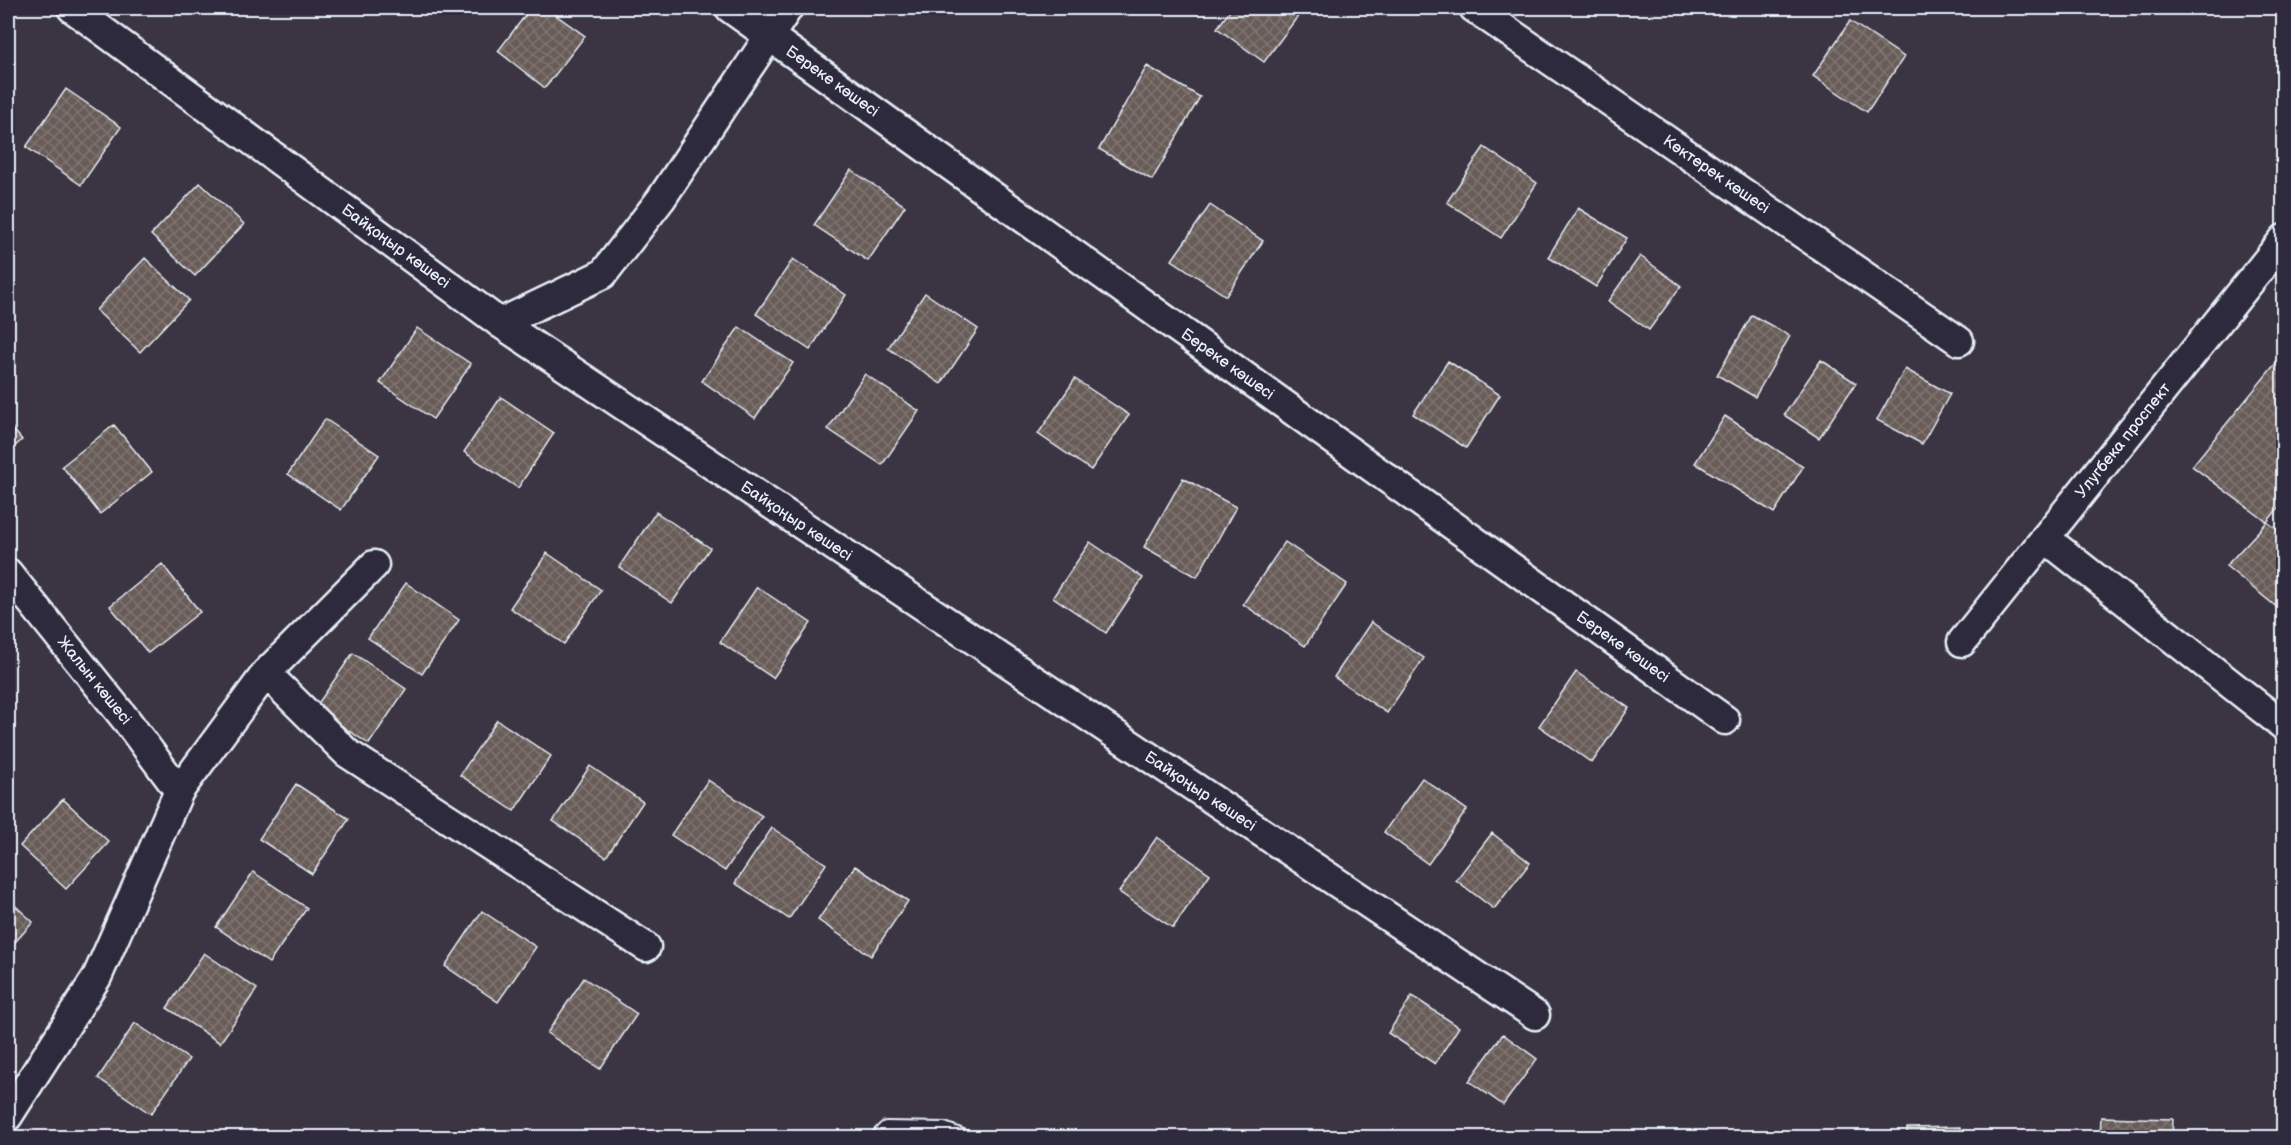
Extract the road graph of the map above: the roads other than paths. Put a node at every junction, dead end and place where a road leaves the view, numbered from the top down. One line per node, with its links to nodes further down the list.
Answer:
1 (72, 8): 7 (street, Байқоңыр көшесі)
2 (730, 8): 5 (street, Береке көшесі)
3 (788, 8): 5 (street)
4 (1474, 8): 8 (street, Көктерек көшесі)
5 (770, 35): 7 (street); 14 (street, Береке көшесі)
6 (2283, 239): 9 (street, Улугбека проспект)
7 (500, 323): 18 (street, Байқоңыр көшесі)
8 (1959, 340)
9 (2045, 538): 12 (street, Улугбека проспект); 15 (street)
10 (374, 564): 13 (street)
11 (8, 573): 16 (street, Жалын көшесі)
12 (1962, 642)
13 (267, 674): 16 (street); 17 (street)
14 (1725, 720)
15 (2283, 726)
16 (178, 791): 19 (street)
17 (646, 947)
18 (1535, 1015)
19 (8, 1116)
20 (877, 1137): 21 (lane)
21 (965, 1137)

